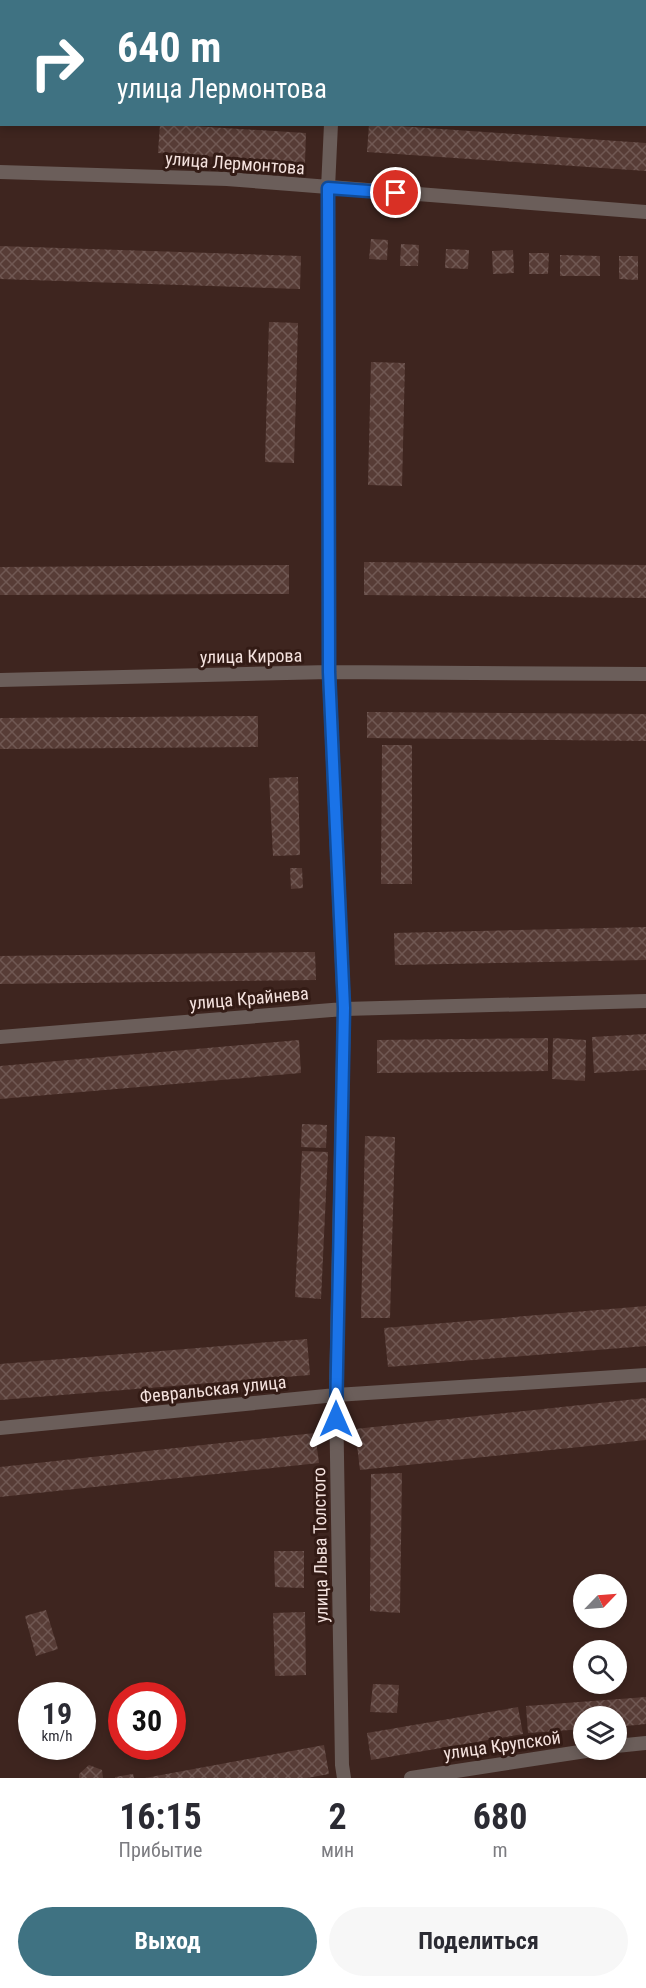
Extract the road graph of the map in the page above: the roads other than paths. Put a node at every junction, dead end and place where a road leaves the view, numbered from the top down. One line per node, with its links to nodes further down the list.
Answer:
1 (331, 126): 3 (street, улица Льва Толстого)
2 (0, 172): 3 (street, улица Лермонтова)
3 (328, 188): 4 (street, улица Лермонтова); 5 (street, улица Льва Толстого)
4 (646, 212)
5 (329, 672): 6 (street, улица Кирова); 7 (street, улица Кирова); 9 (street, улица Льва Толстого)
6 (646, 674)
7 (0, 681)
8 (646, 1001): 9 (street, улица Крайнева)
9 (344, 1008): 10 (street, улица Крайнева); 12 (street, улица Льва Толстого)
10 (0, 1037)
11 (646, 1375): 12 (street, Февральская улица)
12 (336, 1395): 13 (street, Февральская улица); 17 (street, улица Льва Толстого)
13 (0, 1428)
14 (646, 1743): 15 (street)
15 (627, 1745)
16 (573, 1753): 18 (street, улица Крупской)
17 (344, 1778)
18 (411, 1778)

